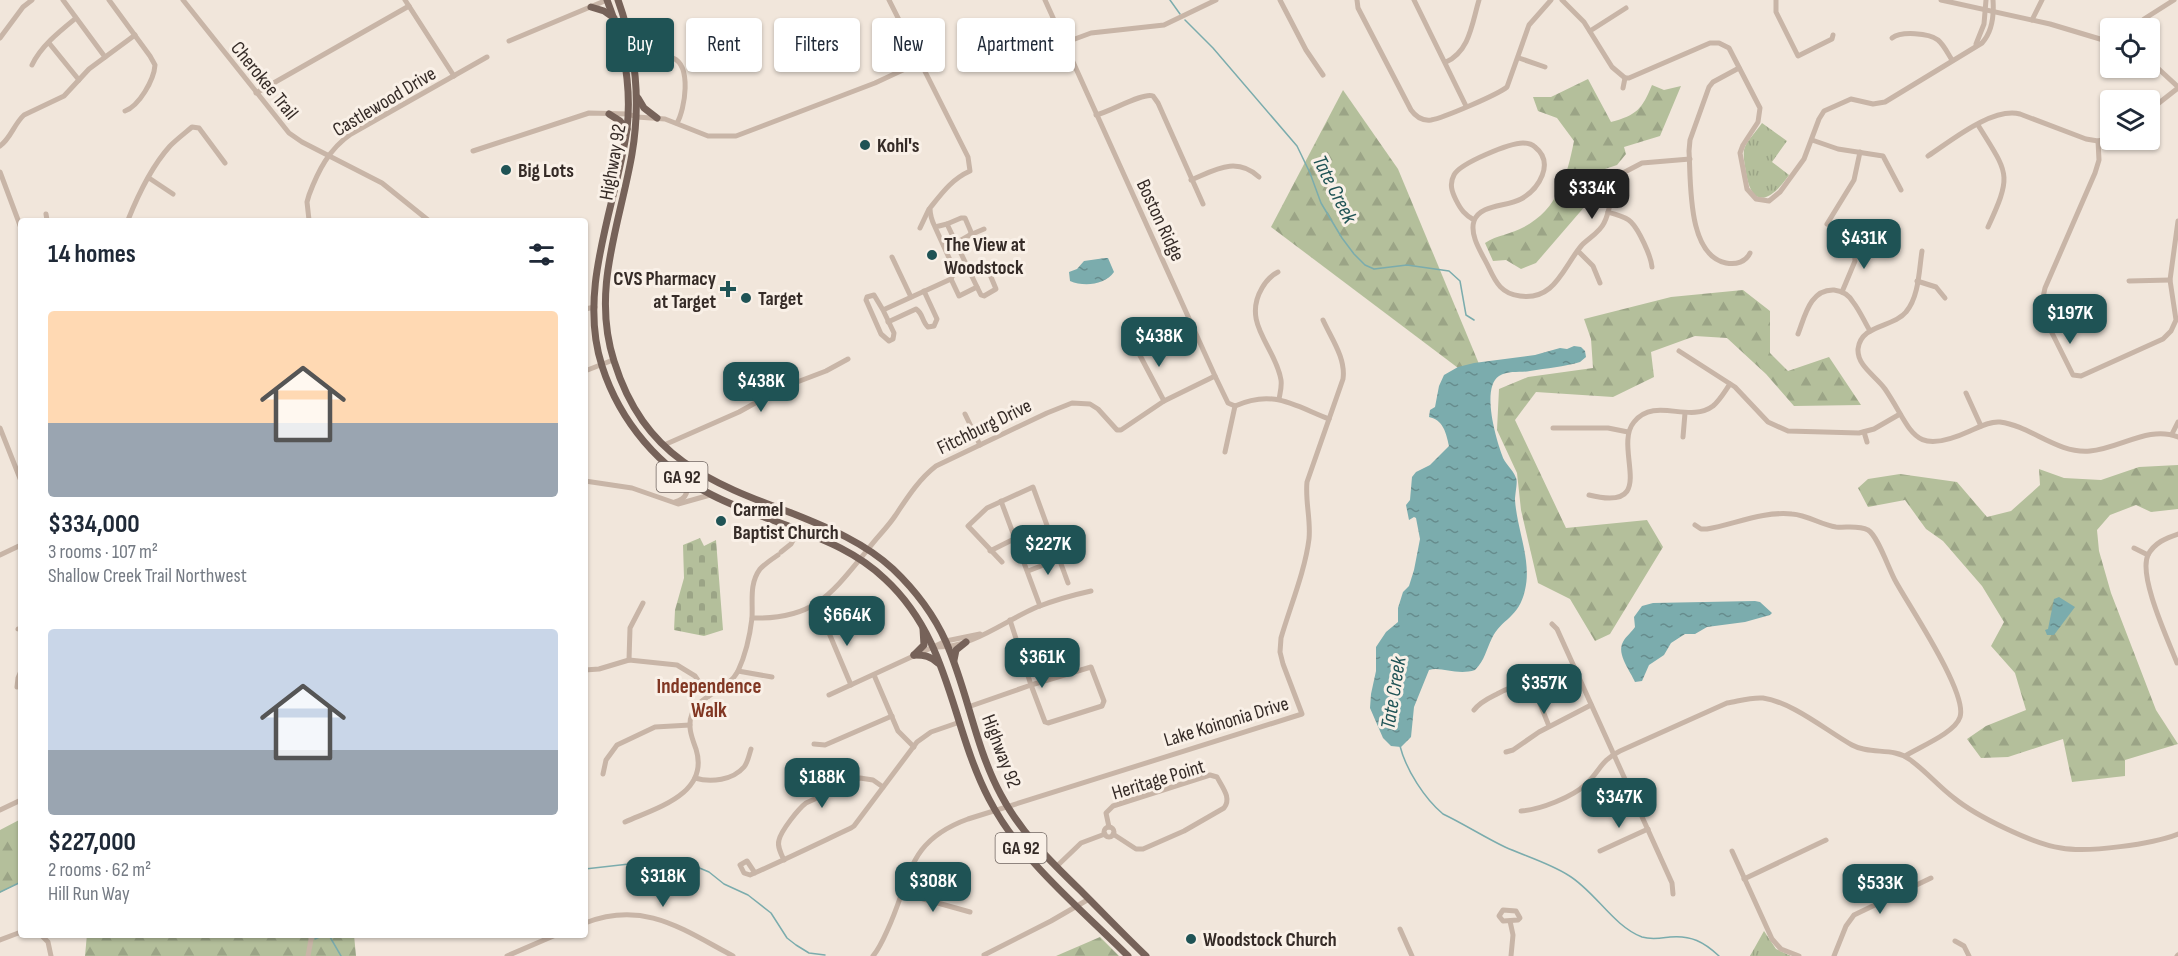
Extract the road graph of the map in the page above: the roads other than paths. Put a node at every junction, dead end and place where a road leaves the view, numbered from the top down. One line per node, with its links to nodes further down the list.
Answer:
1 (17, 0): 26 (street)
2 (32, 0): 26 (street)
3 (63, 0): 30 (street)
4 (109, 0): 38 (street)
5 (183, 0): 68 (street, Cherokee Trail)
6 (405, 0): 25 (street)
7 (607, 0): 24 (street); 31 (main road, Highway 92 / GA 92)
8 (618, 0): 32 (main road, Highway 92 / GA 92)
9 (889, 0): 33 (street)
10 (1045, 0): 34 (street, Boston Ridge)
11 (1216, 0): 42 (street)
12 (1280, 0): 62 (street)
13 (1357, 0): 71 (street)
14 (1414, 0): 52 (street)
15 (1479, 0): 52 (street)
16 (1551, 0): 50 (street)
17 (1562, 0): 37 (street)
18 (1776, 0): 39 (street)
19 (1941, 0): 28 (street)
20 (1986, 0): 28 (street)
21 (1993, 0): 29 (street)
22 (2042, 0): 36 (street)
23 (2174, 0): 35 (street)
24 (593, 4): 31 (main road); 44 (street)
25 (409, 6): 63 (street); 68 (street)
26 (23, 8): 40 (street)
27 (1626, 8): 37 (street)
28 (1986, 9): 29 (street); 46 (street)
29 (1993, 11): 36 (street); 46 (street)
30 (76, 18): 45 (street); 47 (street)
31 (614, 18)
32 (623, 18)
33 (898, 18)
34 (1053, 18)
35 (2147, 18)
36 (2032, 20): 43 (street)
37 (1590, 31): 64 (street)
38 (135, 35): 47 (street); 72 (street)
39 (1833, 35)
40 (0, 38)
41 (1892, 38): 51 (street)
42 (1075, 39)
43 (2100, 39)
44 (509, 41)
45 (49, 43): 53 (street); 65 (street)
46 (1975, 46): 51 (street)
47 (105, 57): 65 (street)
48 (487, 57): 63 (street, Castlewood Drive)
49 (674, 58): 78 (street)
50 (1519, 58): 54 (street); 71 (street)
51 (1952, 60): 82 (street)
52 (1446, 62): 71 (street)
53 (32, 65)
54 (1545, 67)
55 (1075, 68): 75 (street, Boston Ridge)
56 (1739, 68): 64 (street); 82 (street); 90 (street)
57 (2160, 70): 67 (street)
58 (626, 72): 74 (main road, Highway 92 / GA 92)
59 (634, 72): 69 (main road, Highway 92 / GA 92)
60 (899, 72): 78 (street)
61 (925, 72): 99 (street)
62 (1323, 75)
63 (454, 76): 88 (street, Castlewood Drive)
64 (1625, 78): 66 (street)
65 (79, 80): 85 (street)
66 (1623, 88)
67 (2178, 88): 70 (street)
68 (256, 93): 88 (street, Cherokee Trail)
69 (637, 98): 76 (main road, Highway 92 / GA 92); 77 (main road)
70 (2160, 102)
71 (1466, 106)
72 (125, 111)
73 (609, 114): 74 (street); 80 (main road); 86 (street)
74 (628, 114): 76 (street); 80 (main road, Highway 92 / GA 92)
75 (1096, 116): 95 (street); 147 (street, Boston Ridge)
76 (637, 117): 77 (street); 144 (main road, Highway 92 / GA 92)
77 (657, 118): 78 (street)
78 (677, 123)
79 (1978, 125): 83 (street); 89 (street); 110 (street)
80 (627, 129): 133 (main road, Highway 92 / GA 92)
81 (1534, 137): 84 (street)
82 (1812, 140): 87 (street)
83 (2098, 141): 137 (street)
84 (1531, 144): 105 (street); 105 (street)
85 (0, 146)
86 (473, 151)
87 (1860, 152): 96 (street); 108 (street)
88 (328, 155): 102 (street, Castlewood Drive); 103 (street, Cherokee Trail)
89 (1928, 156)
90 (1690, 159): 100 (street); 118 (street)
91 (225, 163): 94 (street)
92 (0, 172): 104 (street)
93 (1259, 177): 95 (street)
94 (149, 178): 97 (street); 101 (street)
95 (1191, 180): 98 (street)
96 (1901, 190)
97 (173, 194)
98 (1203, 204)
99 (930, 208): 109 (street); 111 (street)
100 (1608, 212): 116 (street); 120 (street)
101 (129, 218)
102 (309, 218)
103 (426, 218)
104 (18, 220)
105 (1474, 220): 116 (street)
106 (2178, 221): 124 (street)
107 (947, 224): 109 (street); 113 (street); 114 (street)
108 (1827, 224)
109 (935, 227): 123 (street)
110 (1988, 227)
111 (920, 228)
112 (984, 229): 113 (street)
113 (970, 236): 114 (street)
114 (956, 243): 121 (street)
115 (1854, 244): 130 (street)
116 (1578, 251): 127 (street)
117 (1922, 251): 125 (street)
118 (1750, 253)
119 (892, 257): 131 (street)
120 (1652, 267)
121 (969, 271): 128 (street); 128 (street)
122 (1278, 272): 150 (street)
123 (951, 279): 128 (street); 129 (street)
124 (2170, 280): 126 (street); 137 (street)
125 (1917, 281): 132 (street); 139 (street)
126 (2129, 281)
127 (1600, 282)
128 (977, 287)
129 (924, 291): 131 (street); 138 (street)
130 (1842, 292): 139 (street); 140 (street)
131 (911, 297): 135 (street)
132 (1945, 298)
133 (595, 307): 134 (street); 145 (main road, Highway 92 / GA 92)
134 (588, 308)
135 (883, 310): 138 (street); 138 (street)
136 (1323, 320): 156 (street, Lake Koinonia Drive)
137 (2177, 320)
138 (888, 322)
139 (1870, 331): 155 (street)
140 (1798, 334)
141 (1135, 346): 151 (street)
142 (1679, 351): 148 (street)
143 (848, 359): 166 (street)
144 (614, 360): 145 (street); 166 (main road, Highway 92 / GA 92)
145 (601, 364): 146 (street); 172 (main road, Highway 92 / GA 92)
146 (588, 370)
147 (1215, 376): 151 (street); 152 (street, Boston Ridge)
148 (1730, 384): 153 (street); 162 (street)
149 (1966, 393): 158 (street)
150 (1279, 399): 152 (street); 156 (street)
151 (1164, 401): 167 (street, Fitchburg Drive)
152 (1235, 406): 168 (street)
153 (1685, 413): 161 (street); 164 (street)
154 (965, 414): 167 (street)
155 (1900, 414): 158 (street); 162 (street)
156 (1329, 419): 237 (street, Lake Koinonia Drive)
157 (2178, 422): 163 (street)
158 (1981, 426): 163 (street)
159 (0, 428): 170 (street)
160 (1553, 428): 161 (street)
161 (1628, 432): 175 (street)
162 (1864, 432): 165 (street)
163 (2175, 436)
164 (1683, 437)
165 (1867, 442)
166 (664, 445): 184 (main road, Highway 92 / GA 92)
167 (980, 445): 184 (street, Fitchburg Drive)
168 (1225, 452)
169 (18, 458): 170 (street)
170 (12, 459): 171 (street)
171 (18, 474)
172 (684, 479): 174 (main road, Highway 92 / GA 92); 176 (street)
173 (588, 481): 176 (street)
174 (713, 495): 176 (street); 179 (main road, Highway 92 / GA 92)
175 (1589, 495)
176 (668, 501)
177 (1001, 501): 181 (street); 185 (street); 189 (street)
178 (1695, 525): 232 (street)
179 (799, 530): 188 (main road, Highway 92 / GA 92); 196 (street)
180 (2178, 534): 187 (street)
181 (1016, 538): 185 (street); 191 (street)
182 (18, 546): 186 (street)
183 (2134, 548): 187 (street)
184 (868, 549): 188 (street, Fitchburg Drive); 203 (main road, Highway 92 / GA 92)
185 (990, 551): 190 (street)
186 (0, 555)
187 (2148, 555): 208 (street)
188 (861, 559): 196 (street, Fitchburg Drive); 198 (main road, Highway 92 / GA 92)
189 (1059, 559): 191 (street); 192 (street)
190 (1002, 562)
191 (1028, 571): 195 (street)
192 (1068, 583)
193 (1091, 591): 195 (street)
194 (643, 603): 206 (street)
195 (1040, 606): 197 (street)
196 (752, 618): 211 (street)
197 (1010, 620): 201 (street); 216 (street)
198 (922, 624): 204 (main road, Highway 92 / GA 92); 205 (main road)
199 (1552, 624): 220 (street)
200 (820, 625): 215 (street)
201 (982, 634): 202 (street); 203 (street)
202 (966, 642): 203 (street); 207 (main road)
203 (947, 645): 204 (street); 207 (main road, Highway 92 / GA 92)
204 (934, 647): 205 (street); 209 (main road, Highway 92 / GA 92)
205 (914, 655): 209 (main road); 212 (street)
206 (630, 660): 210 (street); 219 (street)
207 (953, 662): 221 (main road, Highway 92 / GA 92)
208 (2177, 663)
209 (941, 666): 224 (main road, Highway 92 / GA 92)
210 (588, 670)
211 (738, 671): 213 (street); 219 (street)
212 (874, 675): 215 (street); 223 (street)
213 (772, 677)
214 (18, 678): 217 (street)
215 (851, 685): 218 (street)
216 (1031, 685): 216 (street); 221 (street)
217 (17, 687)
218 (829, 695)
219 (709, 696): 225 (street)
220 (1591, 705): 226 (street); 231 (street)
221 (968, 707): 237 (main road, Highway 92 / GA 92)
222 (1473, 710): 226 (street)
223 (892, 716): 227 (street); 228 (street)
224 (960, 722): 228 (street); 239 (main road, Highway 92 / GA 92)
225 (690, 725): 233 (street); 234 (street)
226 (1549, 726): 230 (street)
227 (814, 744)
228 (914, 747): 235 (street)
229 (751, 749): 234 (street)
230 (1506, 752)
231 (1614, 754): 232 (street); 240 (street); 243 (street)
232 (1905, 756): 246 (street)
233 (603, 774)
234 (696, 778): 241 (street)
235 (883, 787): 250 (street); 250 (street)
236 (18, 801): 238 (street)
237 (1007, 807): 239 (street); 251 (main road, Highway 92 / GA 92)
238 (0, 810)
239 (995, 811): 255 (street); 258 (main road, Highway 92 / GA 92)
240 (1521, 811)
241 (625, 822)
242 (1108, 827): 244 (street); 245 (street); 245 (street, Heritage Point)
243 (1648, 829): 248 (street); 256 (street)
244 (1105, 834): 245 (street); 251 (street)
245 (1113, 834)
246 (2178, 834)
247 (1826, 840): 254 (street)
248 (1600, 851)
249 (1732, 851): 254 (street)
250 (783, 860): 252 (street)
251 (1056, 867): 257 (main road, Highway 92 / GA 92)
252 (755, 873)
253 (1930, 878): 280 (street)
254 (1744, 879): 279 (street)
255 (902, 893): 259 (street); 274 (street)
256 (1672, 894)
257 (1089, 899): 258 (street); 276 (main road, Highway 92 / GA 92)
258 (1078, 906): 269 (street); 275 (main road, Highway 92 / GA 92)
259 (970, 912)
260 (1510, 921): 278 (street)
261 (588, 922): 273 (street)
262 (1400, 929): 277 (street)
263 (18, 933): 267 (street)
264 (44, 938): 270 (street)
265 (311, 938): 271 (street)
266 (549, 938): 272 (street)
267 (0, 940)
268 (1955, 941): 281 (street)
269 (984, 955)
270 (51, 956)
271 (308, 956)
272 (507, 956)
273 (733, 956)
274 (873, 956)
275 (1128, 956)
276 (1146, 956)
277 (1412, 956)
278 (1511, 956)
279 (1799, 956)
280 (1834, 956)
281 (1969, 956)

